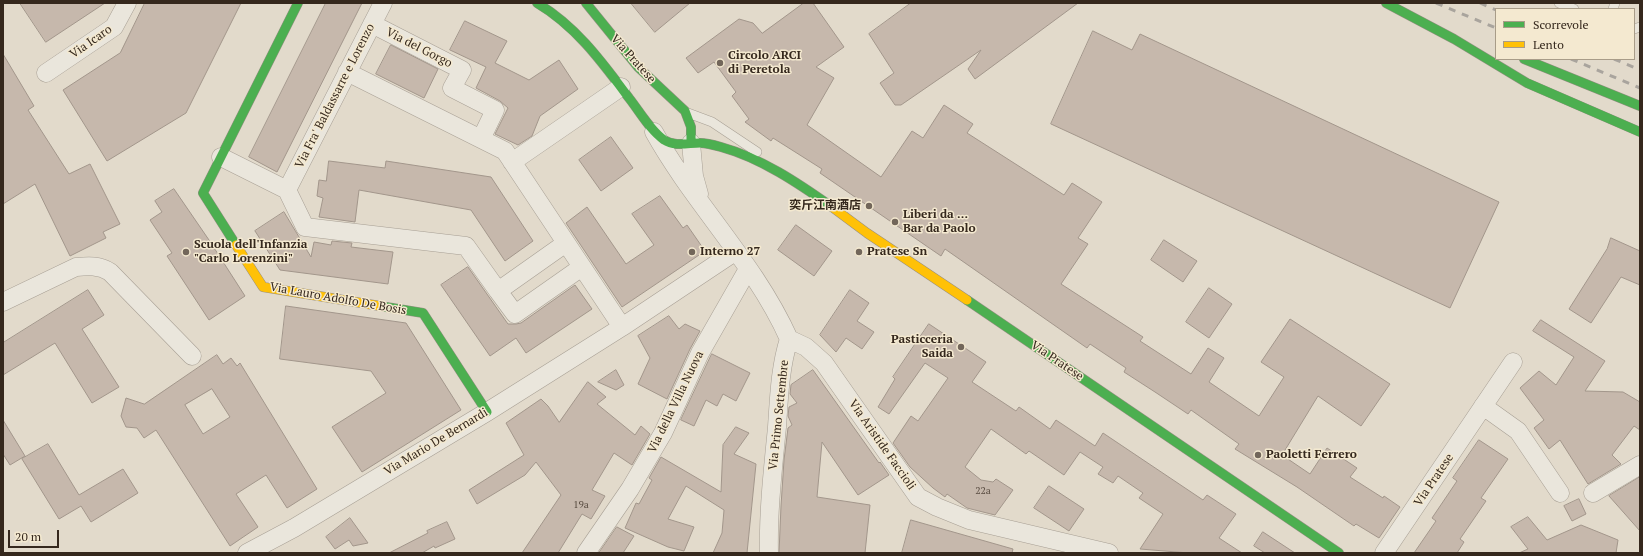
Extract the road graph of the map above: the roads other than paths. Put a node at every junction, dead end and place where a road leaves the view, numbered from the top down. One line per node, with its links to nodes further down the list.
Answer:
1 (127, 3): 13 (street, Via Icaro)
2 (298, 3): 21 (main road, Via Lauro Adolfo De Bosis)
3 (382, 3): 9 (street, Via Fra' Baldassarre e Lorenzo)
4 (536, 3): 14 (main road, Via Pratese)
5 (586, 3): 16 (main road, Via Pratese)
6 (1387, 3): 10 (main road); 18 (main road)
7 (1559, 3): 8 (lane)
8 (1572, 8)
9 (372, 24): 12 (street, Via Fra' Baldassarre e Lorenzo); 19 (street, Via del Gorgo)
10 (1467, 36)
11 (1527, 60): 15 (main road)
12 (347, 72): 19 (street); 24 (street, Via Fra' Baldassarre e Lorenzo)
13 (46, 73)
14 (621, 87): 17 (main road, Via Pratese); 22 (street)
15 (1640, 106)
16 (685, 111): 20 (main road); 23 (lane, Via Pratese)
17 (654, 131): 20 (main road, Via Pratese); 25 (street)
18 (1640, 132)
19 (481, 139): 22 (street)
20 (691, 143): 23 (main road, Via Pratese); 25 (street)
21 (221, 157): 24 (street); 37 (main road, Via Lauro Adolfo De Bosis)
22 (512, 162): 26 (street)
23 (775, 169): 45 (main road, Via Pratese)
24 (287, 190): 30 (street)
25 (704, 206): 27 (street)
26 (566, 243): 28 (street); 30 (street)
27 (736, 251): 29 (street); 32 (street, Via Mario De Bernardi)
28 (582, 268): 30 (street); 32 (street)
29 (748, 269): 33 (street); 42 (street, Via della Villa Nuova)
30 (498, 291)
31 (3, 302): 34 (street)
32 (622, 327): 37 (street, Via Mario De Bernardi)
33 (789, 339): 43 (street, Via Primo Settembre); 44 (street, Via Aristide Faccioli)
34 (192, 356)
35 (1514, 362): 36 (street, Via Pratese)
36 (1483, 406): 40 (street); 46 (street, Via Pratese)
37 (487, 412): 41 (street, Via Mario De Bernardi)
38 (1640, 465): 39 (street)
39 (1593, 492)
40 (1560, 493)
41 (247, 553)
42 (586, 553)
43 (769, 553)
44 (1108, 553)
45 (1339, 553)
46 (1384, 553)

